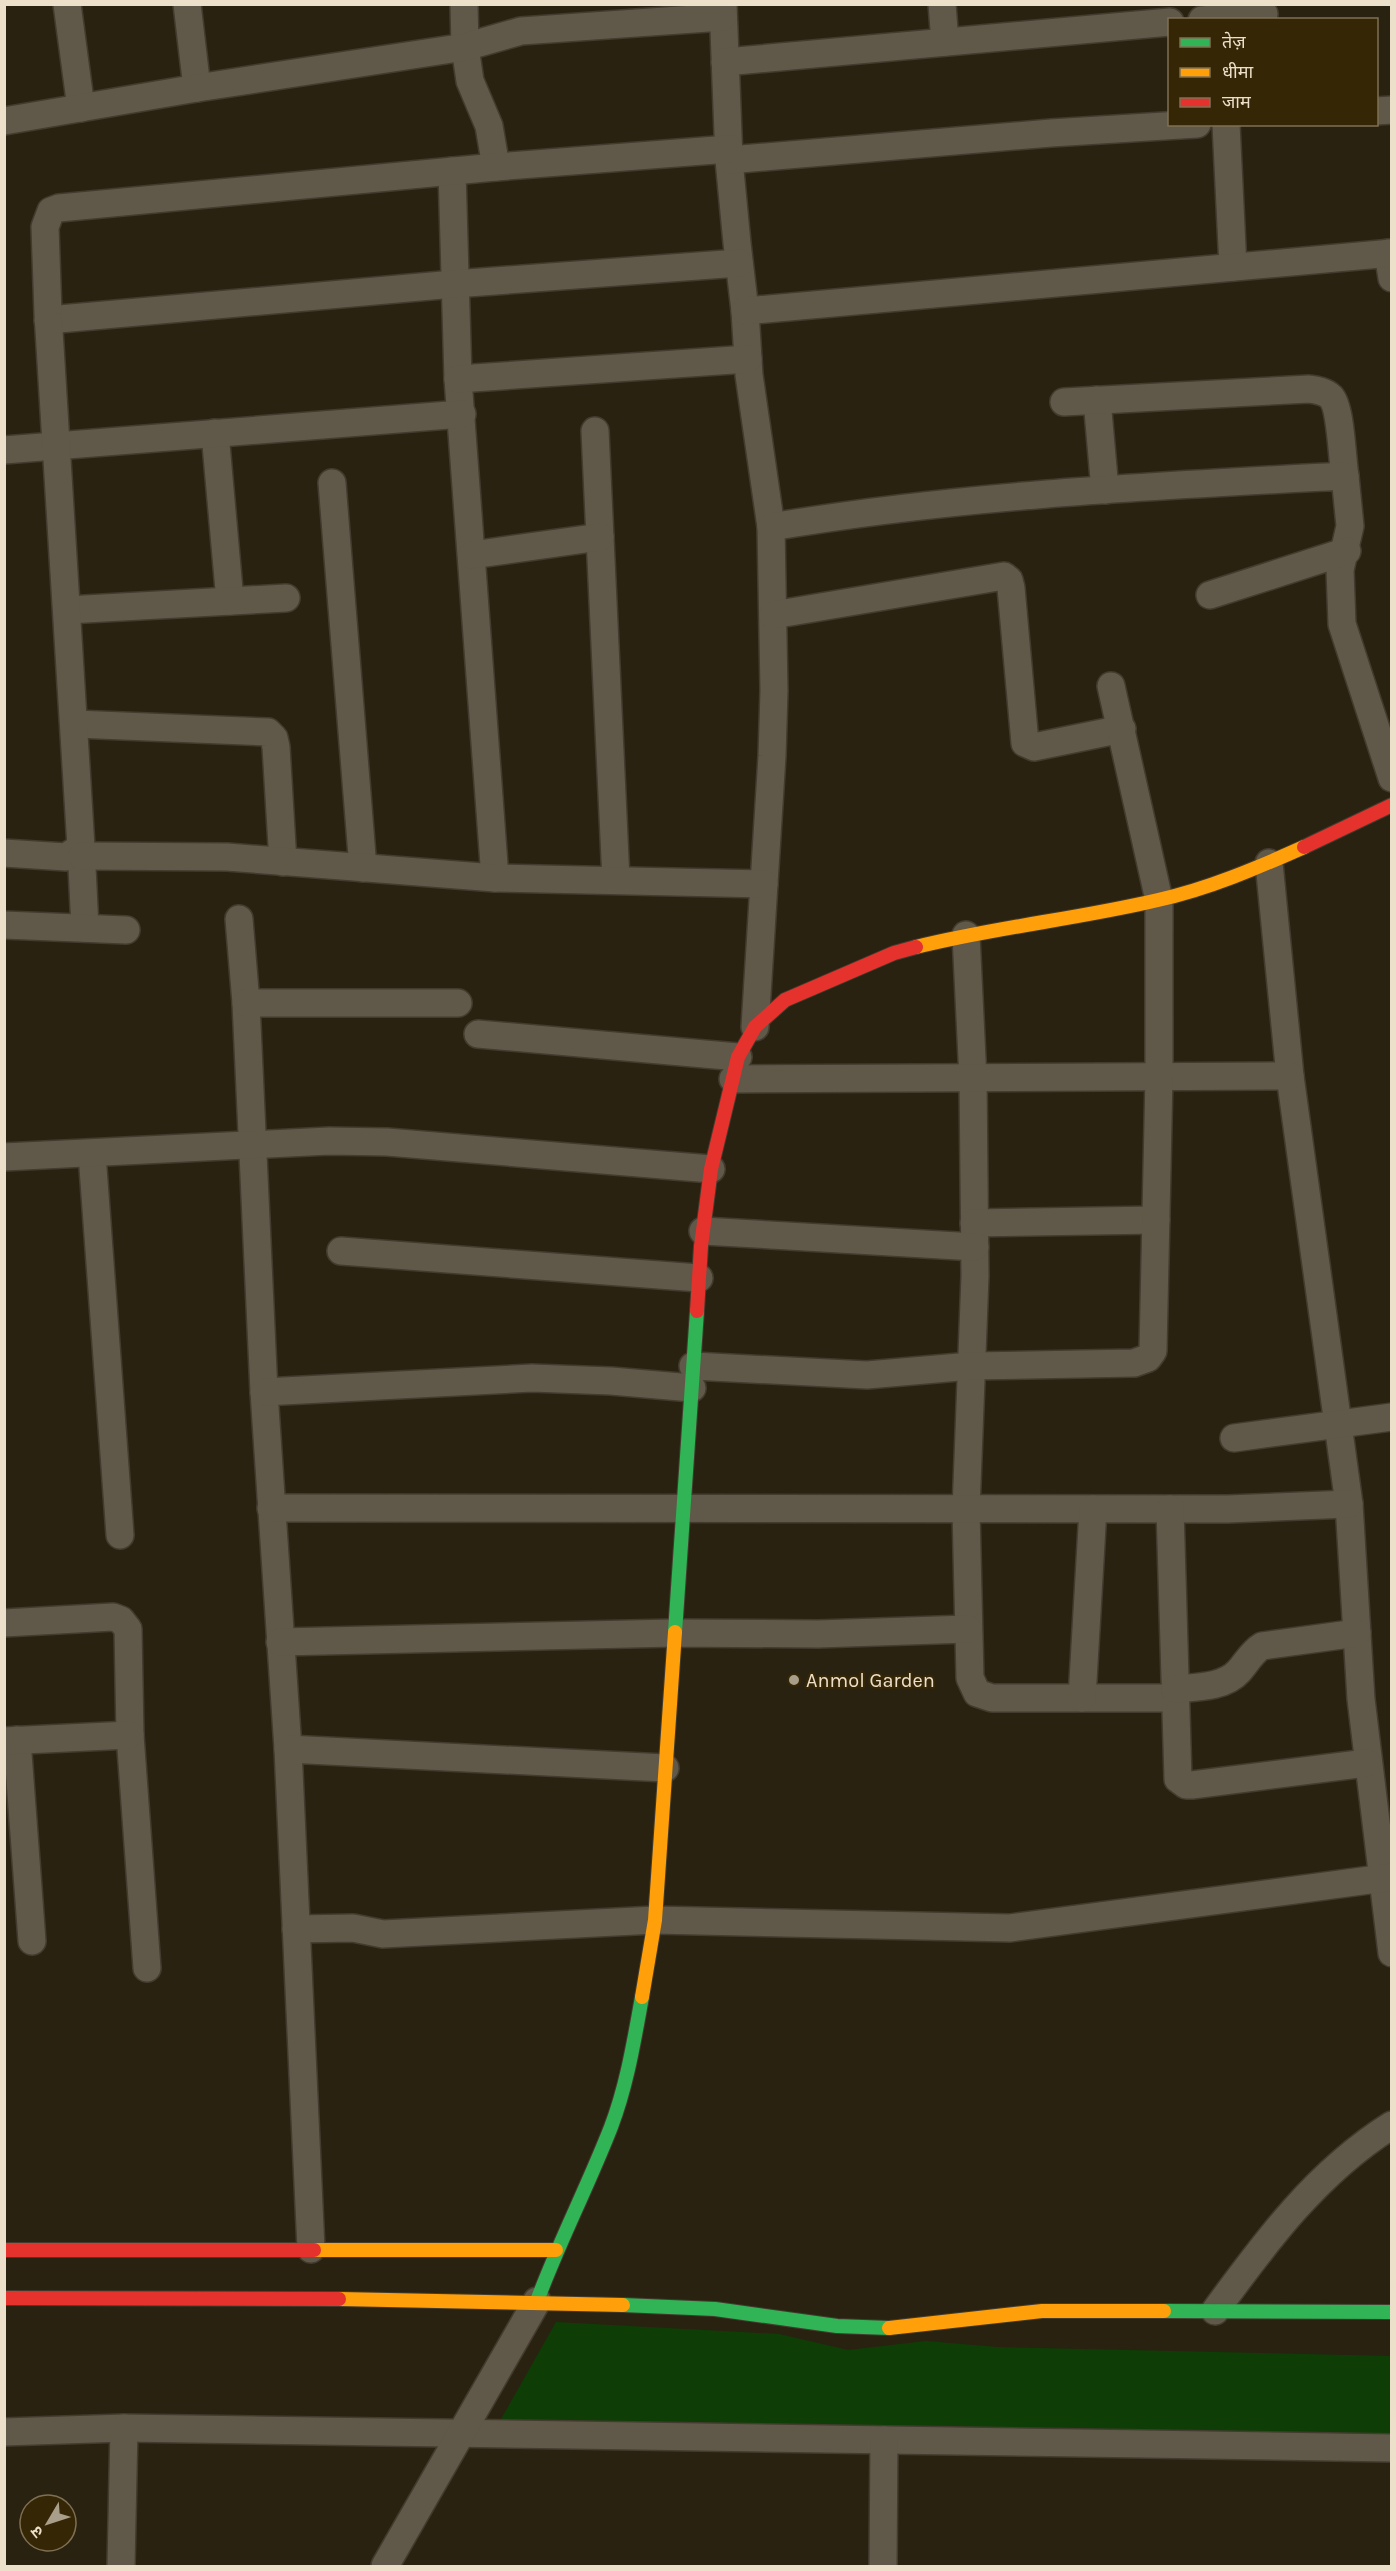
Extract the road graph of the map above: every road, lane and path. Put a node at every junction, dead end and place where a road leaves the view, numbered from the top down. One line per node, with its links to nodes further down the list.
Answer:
1 (67, 4): 13 (street)
2 (187, 4): 12 (street)
3 (464, 4): 10 (street)
4 (942, 4): 9 (street)
5 (723, 11): 10 (street); 11 (street)
6 (1264, 13): 7 (street)
7 (1220, 18)
8 (1168, 22): 9 (street)
9 (945, 42): 11 (street)
10 (465, 47): 12 (street); 18 (street)
11 (725, 62): 17 (street)
12 (197, 88): 13 (street)
13 (81, 108): 14 (street)
14 (4, 121)
15 (1168, 126): 17 (street)
16 (1226, 126): 22 (street)
17 (729, 155): 18 (street); 20 (street)
18 (496, 167): 19 (street)
19 (452, 171): 23 (street); 25 (street)
20 (739, 262): 23 (street); 24 (street)
21 (1390, 262): 22 (street)
22 (1233, 267): 24 (street)
23 (454, 284): 25 (street); 27 (street)
24 (746, 311): 26 (street)
25 (48, 320): 33 (street)
26 (748, 359): 27 (street); 38 (street)
27 (458, 379): 30 (street)
28 (1097, 400): 29 (street); 35 (street); 37 (street)
29 (1064, 402)
30 (462, 414): 32 (street); 41 (street)
31 (595, 431): 39 (street)
32 (215, 433): 33 (street); 44 (street)
33 (56, 446): 34 (street); 45 (street)
34 (4, 450)
35 (1345, 476): 37 (street); 40 (street)
36 (332, 483): 56 (street)
37 (1105, 490): 38 (street)
38 (771, 527): 46 (street)
39 (600, 537): 41 (street); 58 (street)
40 (1347, 550): 42 (street); 50 (street)
41 (472, 555): 57 (street)
42 (1210, 595)
43 (286, 598): 44 (street)
44 (230, 601): 45 (street)
45 (67, 610): 48 (street)
46 (773, 615): 49 (street); 59 (street)
47 (1111, 686): 49 (street)
48 (75, 724): 52 (street); 54 (street)
49 (1122, 729): 60 (street)
50 (1392, 778)
51 (1392, 805): 55 (street)
52 (81, 851): 53 (street); 54 (street); 63 (street)
53 (4, 853)
54 (283, 862): 56 (street)
55 (1269, 863): 60 (street); 71 (street)
56 (363, 868): 57 (street)
57 (495, 878): 58 (street)
58 (616, 880): 59 (street)
59 (764, 884): 68 (street)
60 (1159, 900): 65 (street); 72 (street)
61 (239, 919): 66 (street)
62 (4, 925): 63 (street)
63 (85, 928): 64 (street)
64 (126, 930)
65 (966, 935): 68 (street); 73 (street)
66 (246, 1003): 67 (street); 74 (street)
67 (458, 1003)
68 (755, 1027): 70 (street)
69 (478, 1034): 70 (street)
70 (735, 1068): 73 (street); 77 (street)
71 (1290, 1076): 72 (street); 87 (street)
72 (1159, 1077): 73 (street); 78 (street)
73 (973, 1079): 80 (street)
74 (250, 1146): 75 (street); 77 (street); 85 (street)
75 (92, 1154): 76 (street); 95 (street)
76 (4, 1157)
77 (711, 1169): 79 (street)
78 (1156, 1220): 80 (street); 83 (street)
79 (703, 1231): 80 (street); 82 (street)
80 (974, 1235): 83 (street)
81 (341, 1251): 82 (street)
82 (699, 1278): 84 (street)
83 (971, 1366): 84 (street); 94 (street)
84 (692, 1377): 85 (street); 91 (street)
85 (264, 1392): 90 (street)
86 (1392, 1417): 87 (street)
87 (1338, 1425): 88 (street); 89 (street)
88 (1234, 1438)
89 (1349, 1504): 93 (street); 99 (street)
90 (271, 1508): 91 (street); 100 (street)
91 (683, 1508): 94 (street); 98 (street)
92 (1093, 1509): 93 (street); 94 (street); 102 (street)
93 (1170, 1509): 101 (street)
94 (966, 1510): 97 (street)
95 (120, 1535)
96 (4, 1623): 103 (street)
97 (968, 1629): 98 (street); 102 (street)
98 (674, 1633): 100 (street); 107 (street)
99 (1357, 1633): 101 (street); 106 (street)
100 (280, 1642): 105 (street)
101 (1175, 1694): 102 (street); 106 (street)
102 (1082, 1698)
103 (130, 1735): 104 (street); 113 (street)
104 (11, 1740): 111 (street)
105 (288, 1749): 107 (street); 110 (street)
106 (1367, 1764): 108 (street)
107 (665, 1768): 109 (street)
108 (1387, 1878): 109 (street); 112 (street)
109 (655, 1920): 110 (street); 117 (street)
110 (296, 1929): 115 (street)
111 (32, 1941)
112 (1392, 1953)
113 (147, 1968)
114 (1392, 2126): 120 (street)
115 (311, 2249): 116 (street); 117 (street)
116 (4, 2250)
117 (556, 2250): 119 (street)
118 (4, 2298): 119 (street)
119 (537, 2301): 120 (street); 124 (street)
120 (1215, 2311): 121 (street)
121 (1392, 2312)
122 (124, 2428): 123 (street); 124 (street); 127 (street)
123 (4, 2432)
124 (462, 2433): 125 (street); 128 (street)
125 (884, 2440): 126 (street); 129 (street)
126 (1392, 2448)
127 (121, 2566)
128 (385, 2566)
129 (883, 2566)

